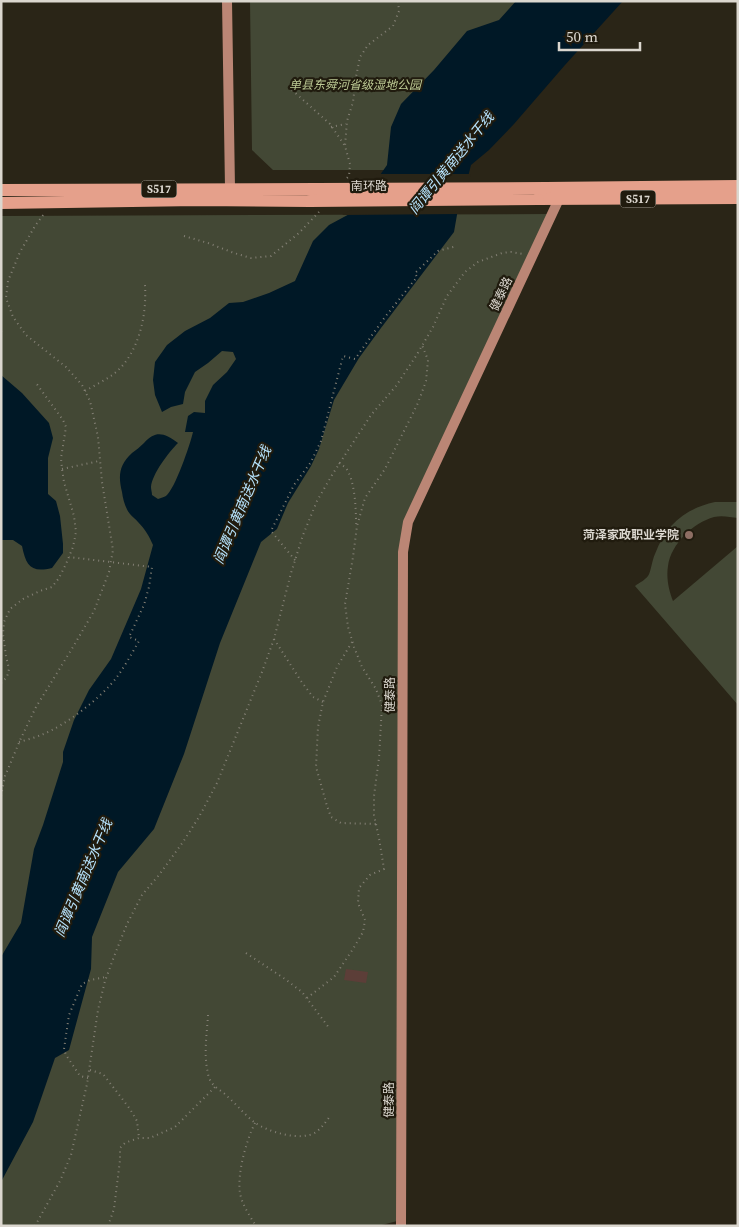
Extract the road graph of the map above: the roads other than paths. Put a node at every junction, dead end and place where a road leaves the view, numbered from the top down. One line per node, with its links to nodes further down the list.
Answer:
1 (227, 1): 3 (street)
2 (738, 186): 3 (main road, 南环路 / S517, bridge)
3 (230, 188): 4 (main road, 南环路 / S517)
4 (1, 190)
5 (738, 198): 6 (main road, 南环路 / S517)
6 (559, 199): 7 (main road, 南环路 / S517, bridge); 8 (street, 健泰路)
7 (1, 203)
8 (402, 1226)

